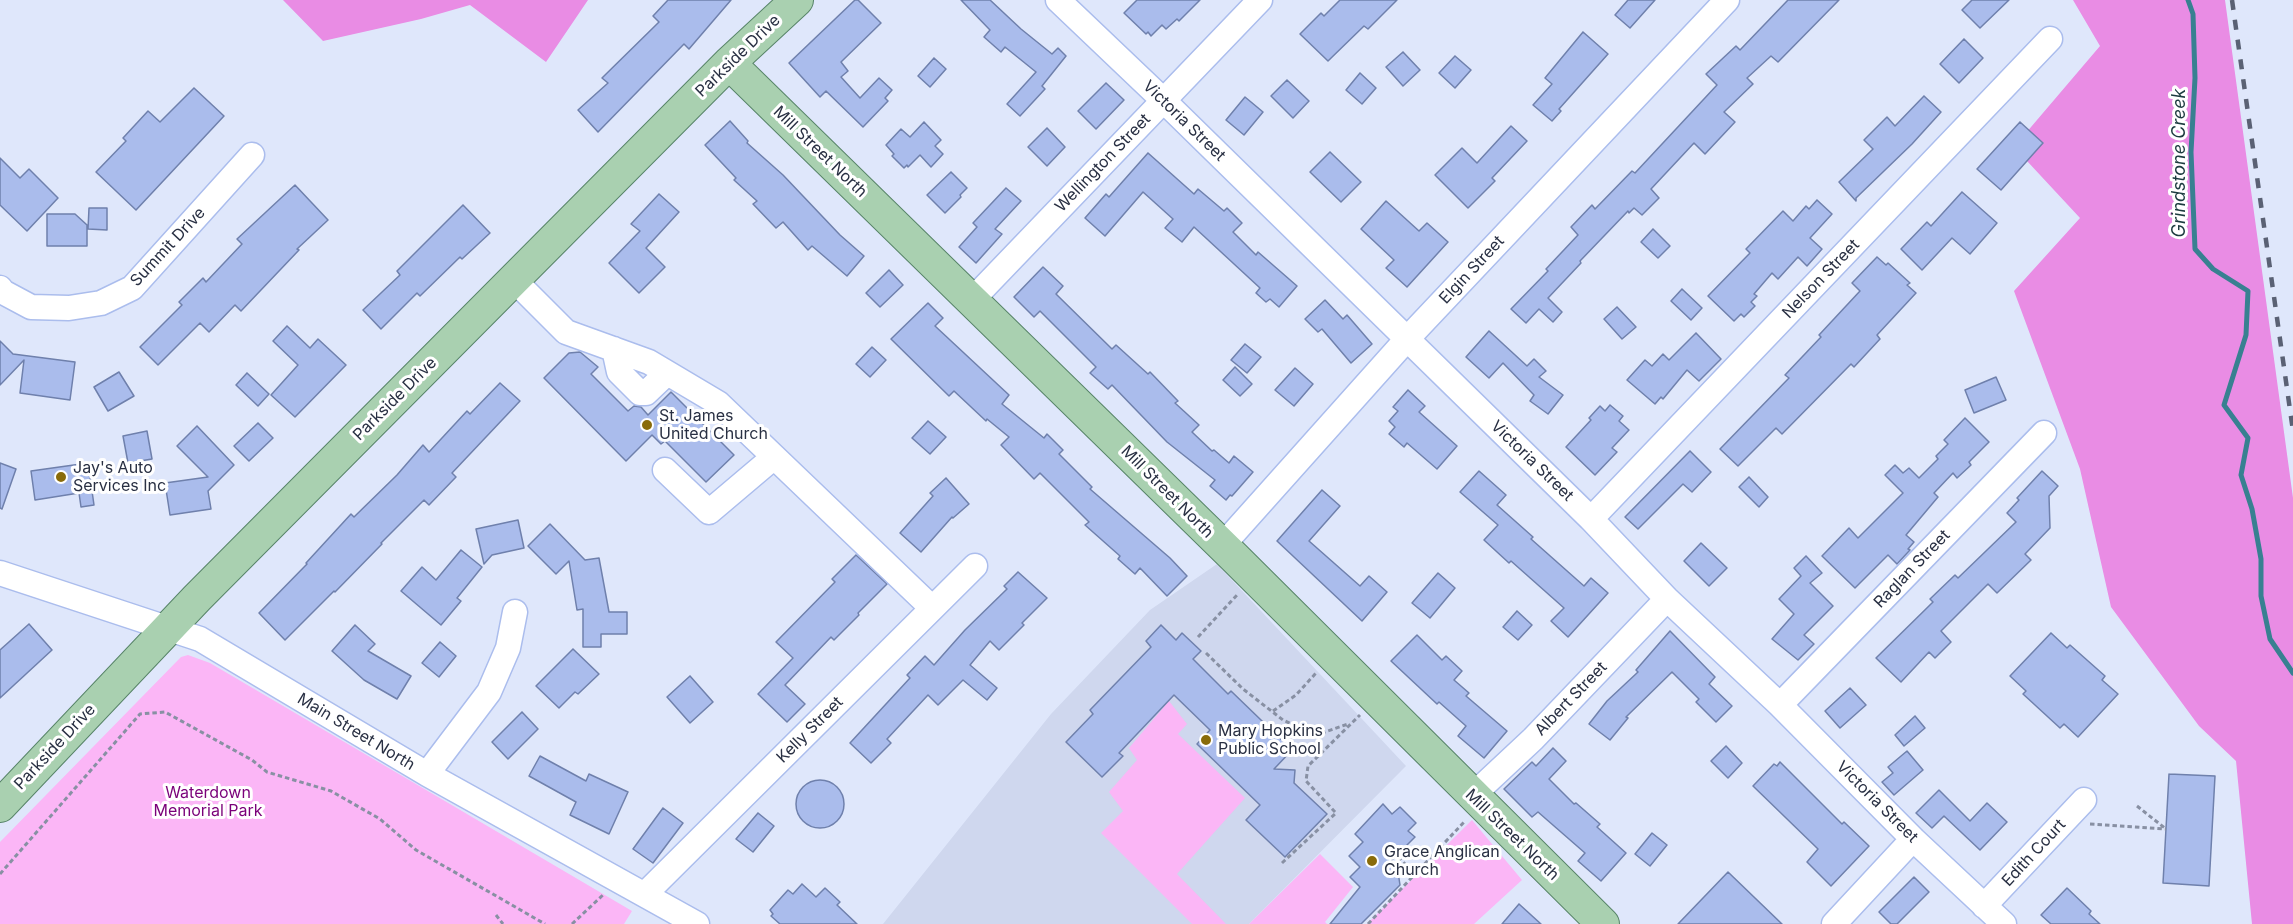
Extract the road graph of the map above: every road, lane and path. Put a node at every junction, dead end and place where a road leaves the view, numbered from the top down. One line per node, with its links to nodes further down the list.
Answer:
1 (797, 0): 6 (main road, Parkside Drive)
2 (1058, 0): 7 (street, Victoria Street)
3 (1260, 0): 7 (street, Wellington Street)
4 (1727, 0): 12 (street, Elgin Street)
5 (2050, 39): 16 (street, Nelson Street)
6 (729, 63): 9 (main road, Parkside Drive); 11 (main road, Mill Street North)
7 (1163, 100): 11 (street, Wellington Street); 12 (street, Victoria Street)
8 (252, 154): 10 (street, Summit Drive)
9 (514, 280): 14 (street); 24 (main road, Parkside Drive)
10 (0, 288)
11 (972, 300): 17 (main road, Mill Street North)
12 (1407, 339): 16 (street, Victoria Street); 17 (street, Elgin Street)
13 (2044, 433): 29 (street, Raglan Street)
14 (774, 457): 15 (street); 22 (street)
15 (665, 470)
16 (1591, 519): 21 (street, Victoria Street)
17 (1222, 546): 20 (main road, Mill Street North)
18 (975, 566): 22 (street, Kelly Street)
19 (0, 573): 24 (street, Main Street North)
20 (1253, 577): 25 (path); 27 (main road, Mill Street North)
21 (1667, 599): 29 (street, Victoria Street); 33 (street, Albert Street)
22 (932, 608): 44 (street, Kelly Street)
23 (515, 612): 32 (street)
24 (167, 629): 32 (street, Main Street North); 35 (main road, Parkside Drive)
25 (1198, 637)
26 (1206, 653): 30 (path)
27 (1332, 656): 28 (main road, Mill Street North); 30 (path)
28 (1377, 701): 31 (path); 33 (main road, Mill Street North)
29 (1780, 705): 38 (street, Victoria Street)
30 (1273, 711): 31 (path)
31 (1349, 724): 40 (path)
32 (427, 774): 43 (street, Main Street North)
33 (1476, 800): 42 (path); 52 (main road, Mill Street North)
34 (2084, 801): 37 (street, Edith Court)
35 (0, 806)
36 (2137, 806): 37 (path)
37 (2063, 822): 45 (street, Edith Court)
38 (1913, 839): 45 (street, Victoria Street); 53 (street)
39 (1398, 856): 42 (path)
40 (1282, 863)
41 (0, 874): 48 (path)
42 (1414, 874): 51 (path)
43 (620, 879): 44 (street, Main Street North); 49 (path)
44 (645, 894): 50 (street, Main Street North)
45 (1984, 906): 54 (street, Victoria Street)
46 (496, 915): 47 (path)
47 (503, 924)
48 (545, 924)
49 (572, 924)
50 (697, 924)
51 (1368, 924)
52 (1603, 924)
53 (1834, 924)
54 (2004, 924)

